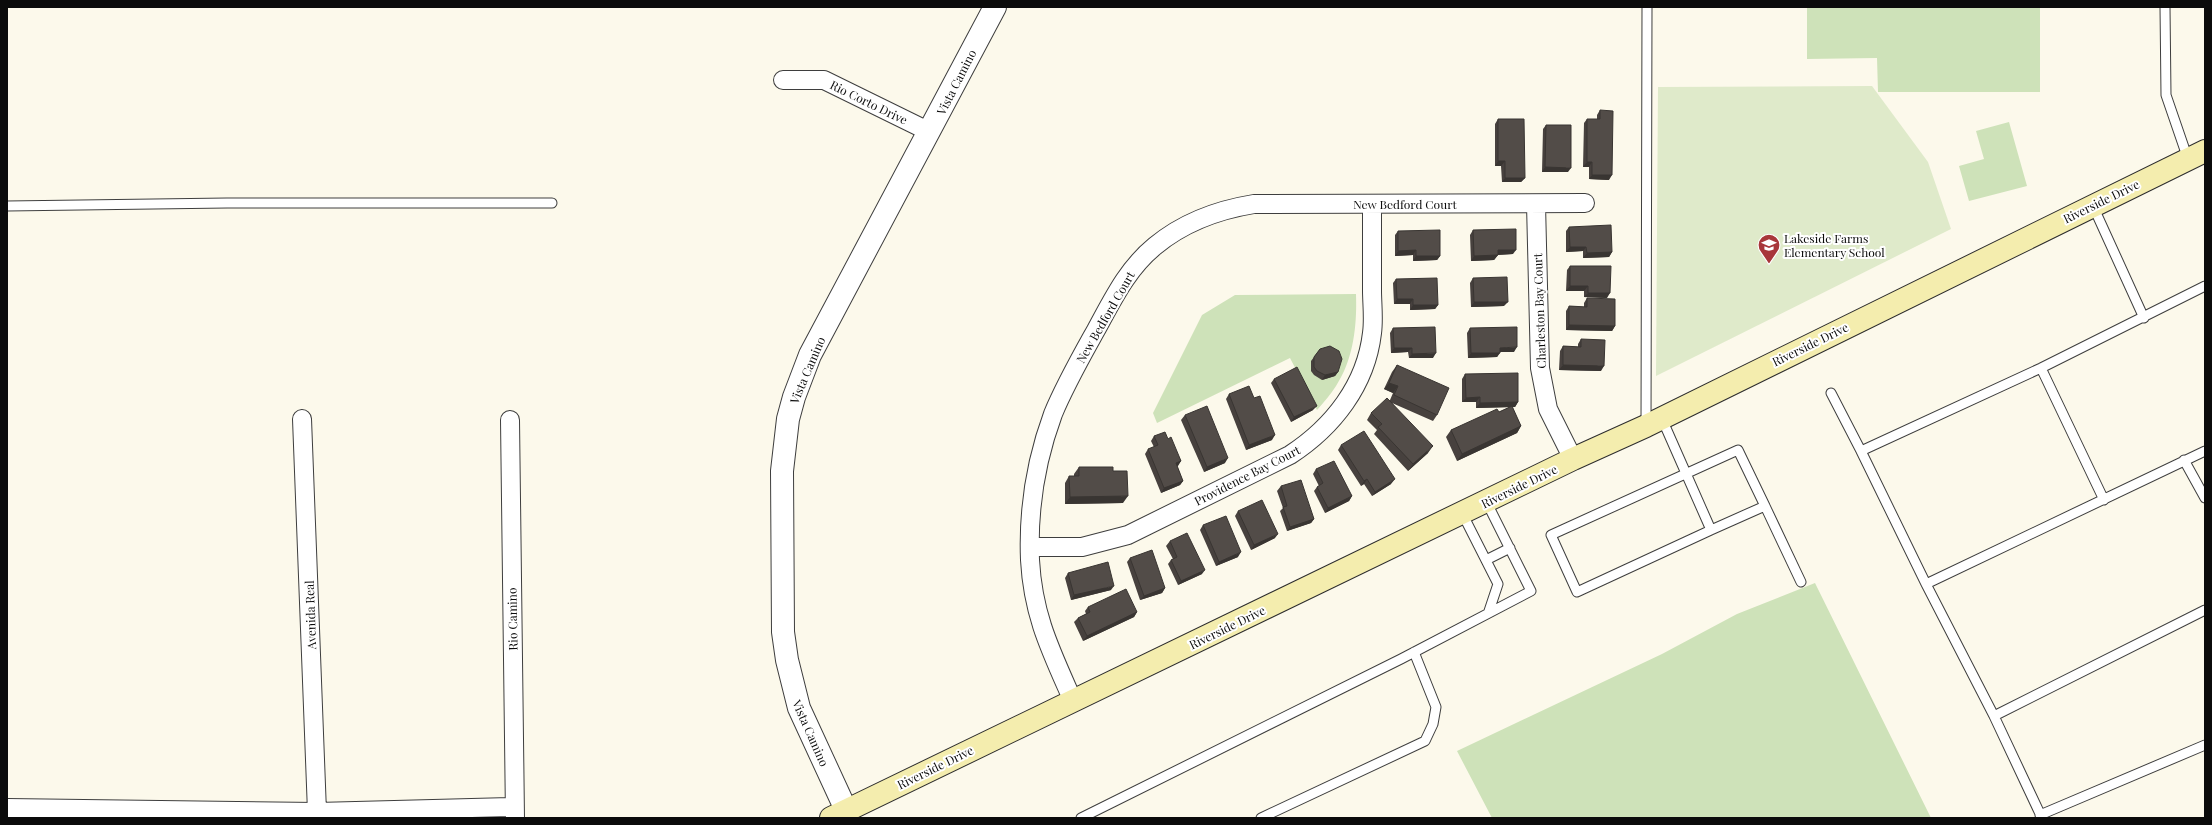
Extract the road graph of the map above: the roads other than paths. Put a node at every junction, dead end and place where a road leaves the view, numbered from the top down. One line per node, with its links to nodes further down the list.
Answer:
1 (995, 7): 5 (street, Vista Camino)
2 (1647, 7): 19 (lane)
3 (2165, 7): 6 (lane)
4 (783, 80): 5 (street, Rio Corto Drive)
5 (930, 132): 45 (street, Vista Camino)
6 (2196, 155): 11 (main road, Riverside Drive)
7 (552, 203): 12 (lane)
8 (1585, 203): 9 (street, New Bedford Court)
9 (1536, 204): 10 (street, New Bedford Court); 22 (street, Charleston Bay Court)
10 (1372, 205): 31 (street, Providence Bay Court); 31 (street, New Bedford Court)
11 (2092, 205): 14 (lane); 19 (main road, Riverside Drive)
12 (7, 206)
13 (2205, 286): 14 (lane)
14 (2144, 318): 15 (lane)
15 (2042, 368): 20 (lane); 26 (lane)
16 (1831, 393): 20 (lane)
17 (302, 419): 43 (street, Avenida Real)
18 (510, 420): 44 (street, Rio Camino)
19 (1653, 422): 22 (main road, Riverside Drive); 24 (lane)
20 (1861, 451): 35 (lane)
21 (2205, 451): 23 (lane)
22 (1573, 459): 27 (main road, Riverside Drive)
23 (2184, 460): 25 (lane); 26 (lane)
24 (1686, 474): 28 (lane); 30 (lane); 30 (lane)
25 (2205, 498)
26 (2104, 500): 35 (lane)
27 (1486, 501): 29 (main road, Riverside Drive); 32 (lane)
28 (1765, 506): 30 (lane); 34 (lane)
29 (1462, 513): 33 (lane); 39 (main road, Riverside Drive)
30 (1711, 530)
31 (1030, 547): 39 (street, New Bedford Court)
32 (1510, 548): 33 (lane); 37 (lane)
33 (1486, 560): 37 (lane)
34 (1801, 582)
35 (1926, 584): 40 (lane)
36 (2205, 610): 40 (lane)
37 (1489, 611): 38 (lane)
38 (1414, 652): 47 (lane); 48 (lane)
39 (1073, 701): 45 (main road, Riverside Drive)
40 (1994, 716): 46 (lane)
41 (2205, 745): 46 (lane)
42 (7, 808): 43 (street)
43 (317, 812): 44 (street)
44 (515, 812)
45 (839, 814)
46 (2041, 817)
47 (1081, 818)
48 (1261, 818)

